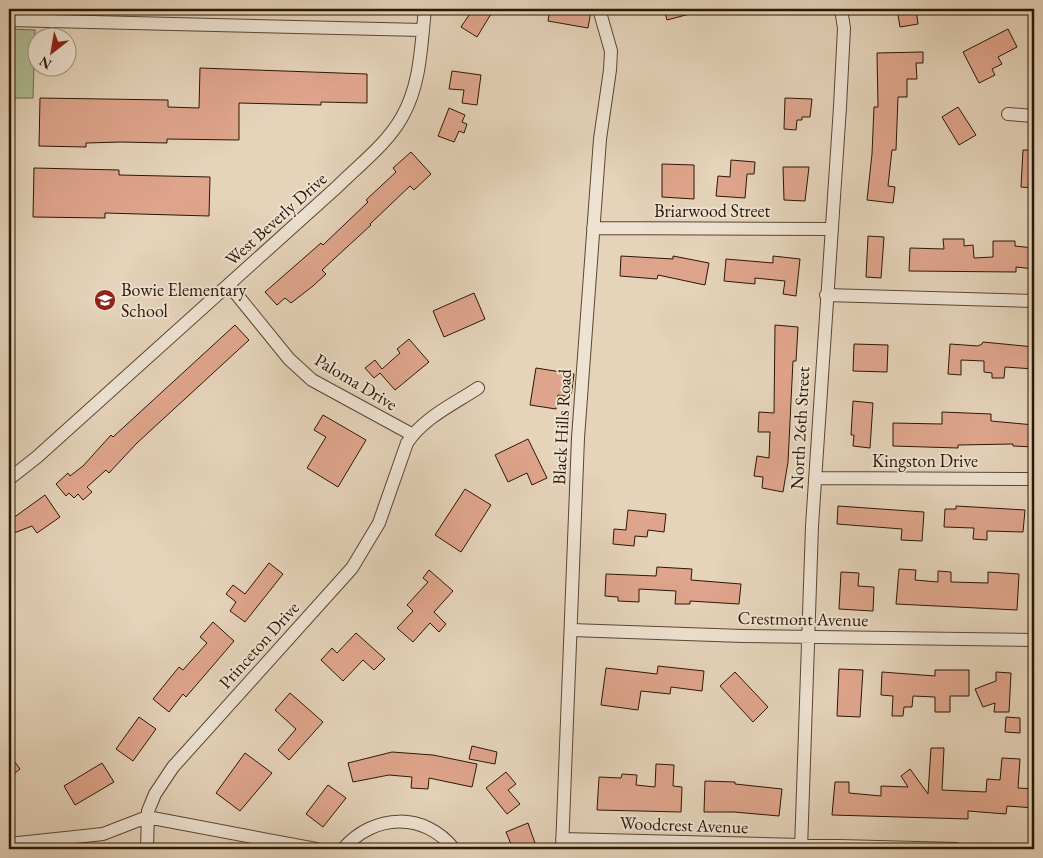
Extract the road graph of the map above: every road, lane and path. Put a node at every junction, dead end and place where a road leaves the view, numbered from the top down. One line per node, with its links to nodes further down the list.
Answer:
1 (425, 9): 5 (street, West Beverly Drive)
2 (599, 9): 8 (street, Black Hills Road)
3 (841, 9): 9 (street, North 26th Street)
4 (9, 20): 5 (street)
5 (422, 30): 10 (street, West Beverly Drive)
6 (1008, 114): 7 (street)
7 (1034, 116)
8 (593, 228): 9 (street, Briarwood Street); 18 (street, Black Hills Road)
9 (831, 229): 11 (street, North 26th Street)
10 (229, 284): 14 (street, Paloma Drive); 16 (street, West Beverly Drive)
11 (826, 295): 12 (street); 15 (street, North 26th Street)
12 (1034, 301)
13 (478, 388): 14 (street, Princeton Drive)
14 (413, 435): 21 (street, Princeton Drive)
15 (815, 478): 17 (street, Kingston Drive); 19 (street, North 26th Street)
16 (9, 479)
17 (1034, 479)
18 (571, 630): 19 (street, Crestmont Avenue); 23 (street, Black Hills Road)
19 (809, 636): 20 (street, Crestmont Avenue); 24 (street, North 26th Street)
20 (1034, 640)
21 (147, 817): 22 (street); 25 (street, Princeton Drive); 26 (street)
22 (9, 844)
23 (562, 844): 24 (street, Woodcrest Avenue)
24 (801, 848): 29 (street, Woodcrest Avenue)
25 (147, 849)
26 (316, 849)
27 (343, 849): 28 (street)
28 (454, 849)
29 (956, 849)

